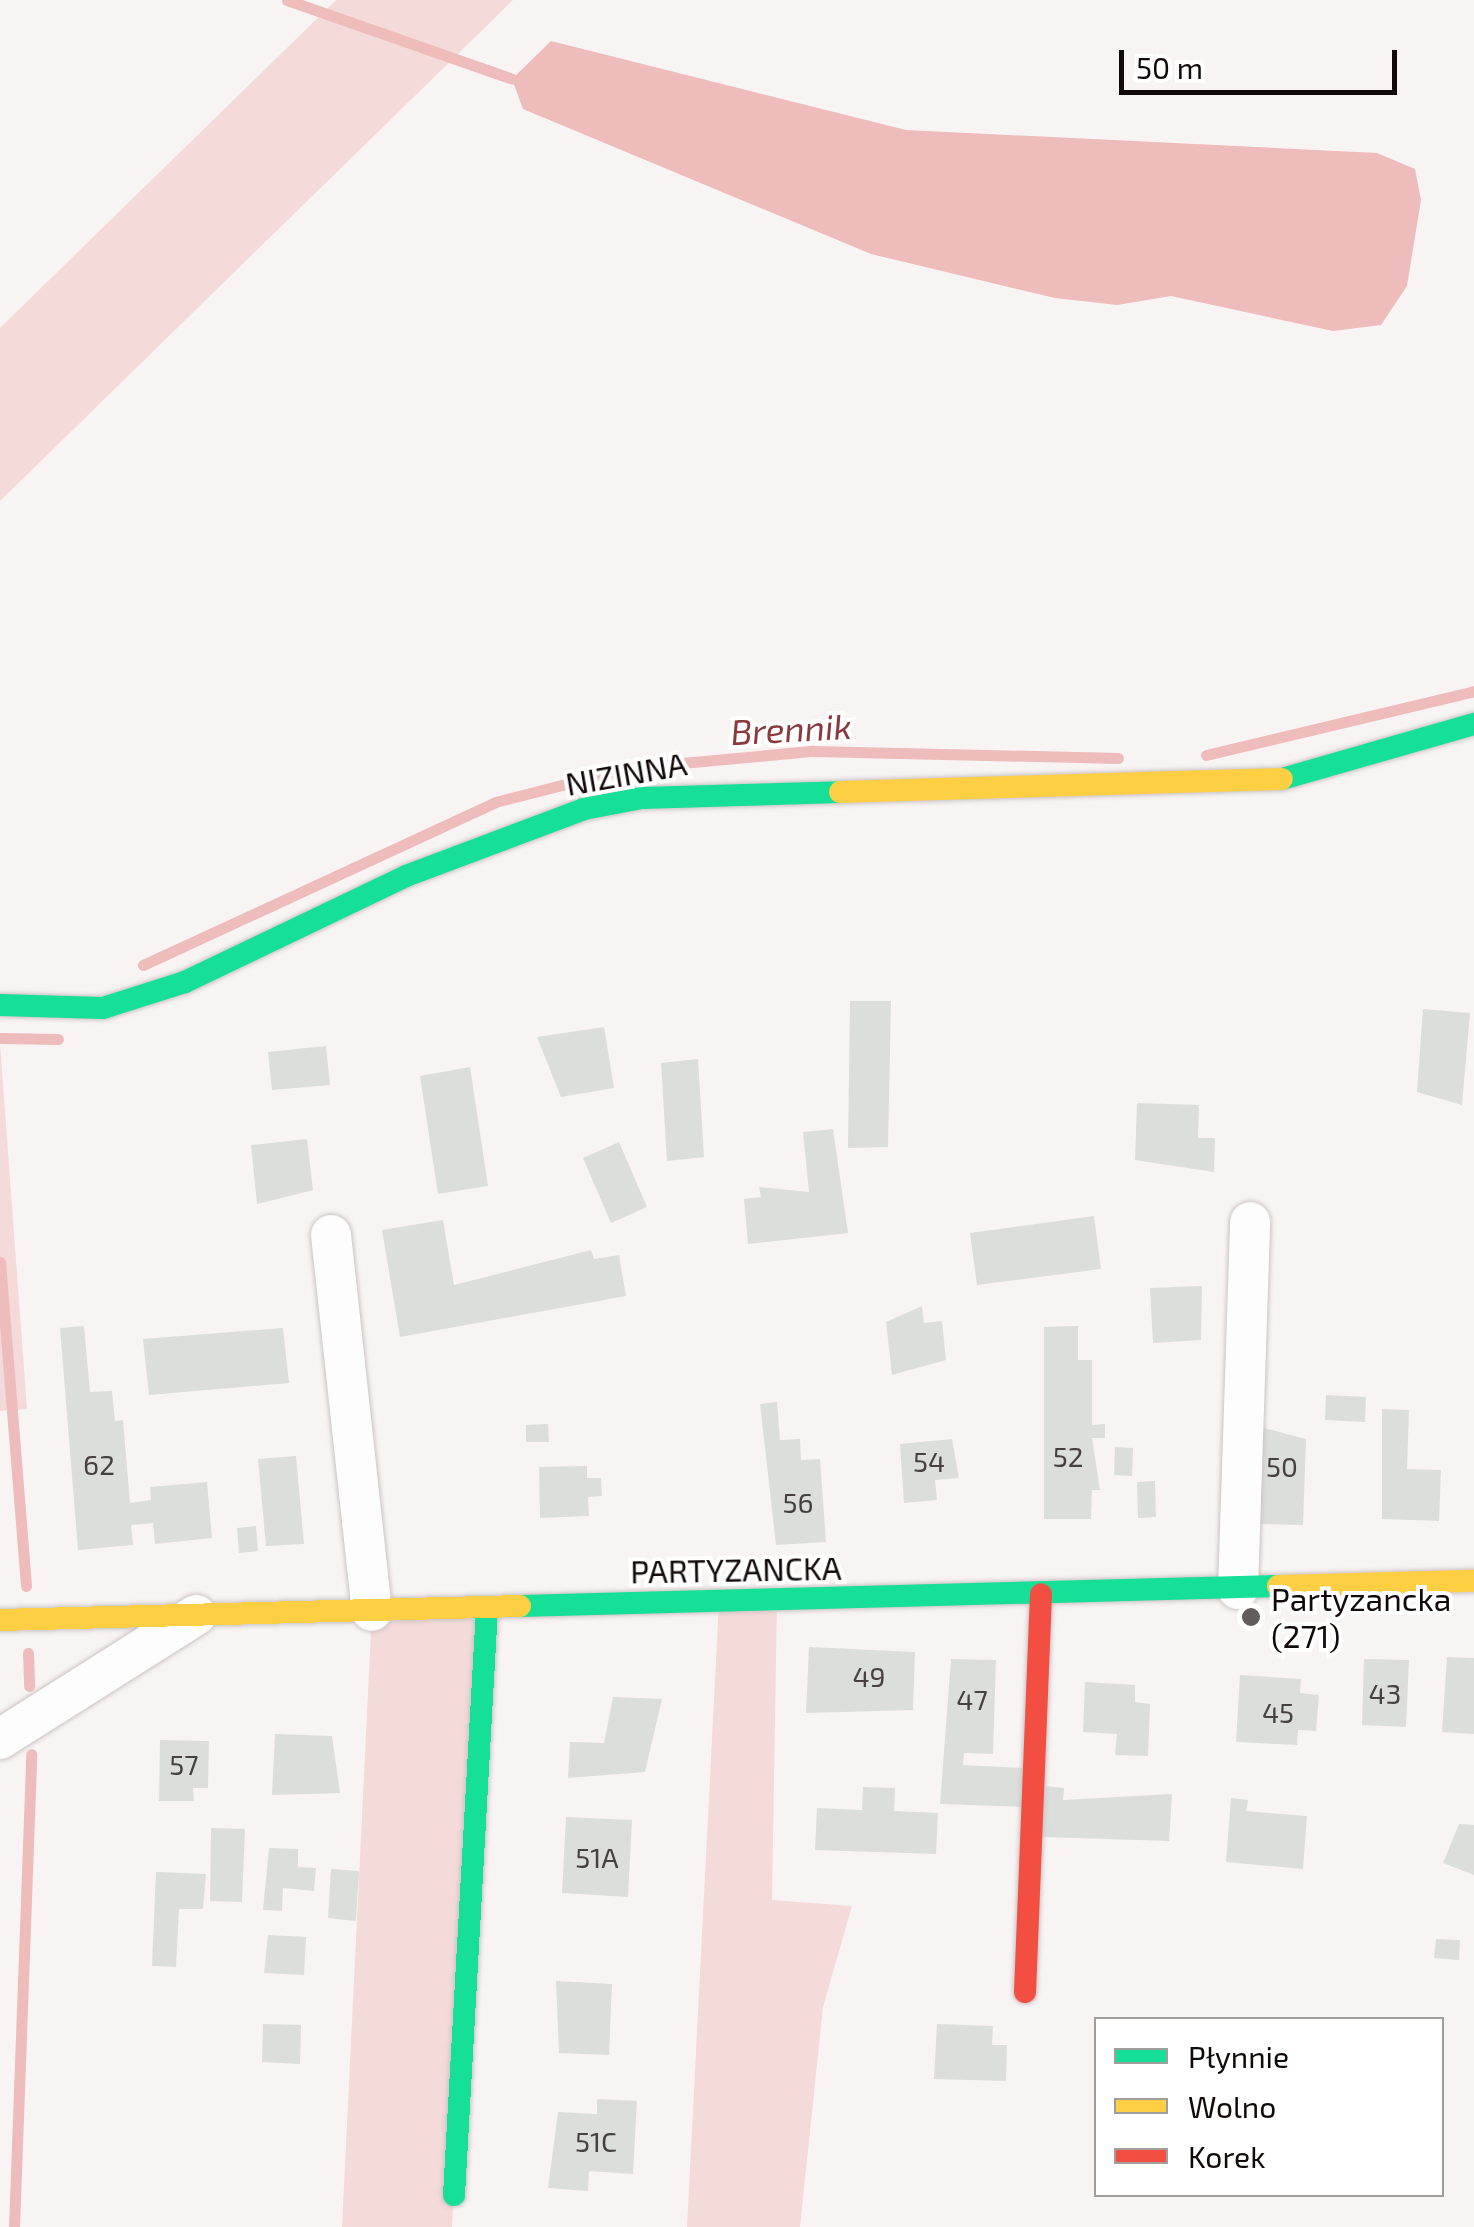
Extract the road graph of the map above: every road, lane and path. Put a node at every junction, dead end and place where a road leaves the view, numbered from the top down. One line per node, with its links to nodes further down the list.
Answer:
1 (1474, 724): 2 (street, NIZINNA)
2 (0, 1005)
3 (1250, 1222): 6 (street)
4 (332, 1235): 9 (street)
5 (1474, 1582): 6 (street, PARTYZANCKA)
6 (1238, 1589): 7 (street, PARTYZANCKA)
7 (1041, 1594): 8 (street, PARTYZANCKA); 13 (street)
8 (487, 1608): 9 (street, PARTYZANCKA); 14 (street)
9 (372, 1610): 10 (street, PARTYZANCKA)
10 (196, 1615): 11 (street, PARTYZANCKA); 12 (street)
11 (0, 1620)
12 (0, 1740)
13 (1025, 1992)
14 (454, 2195)

